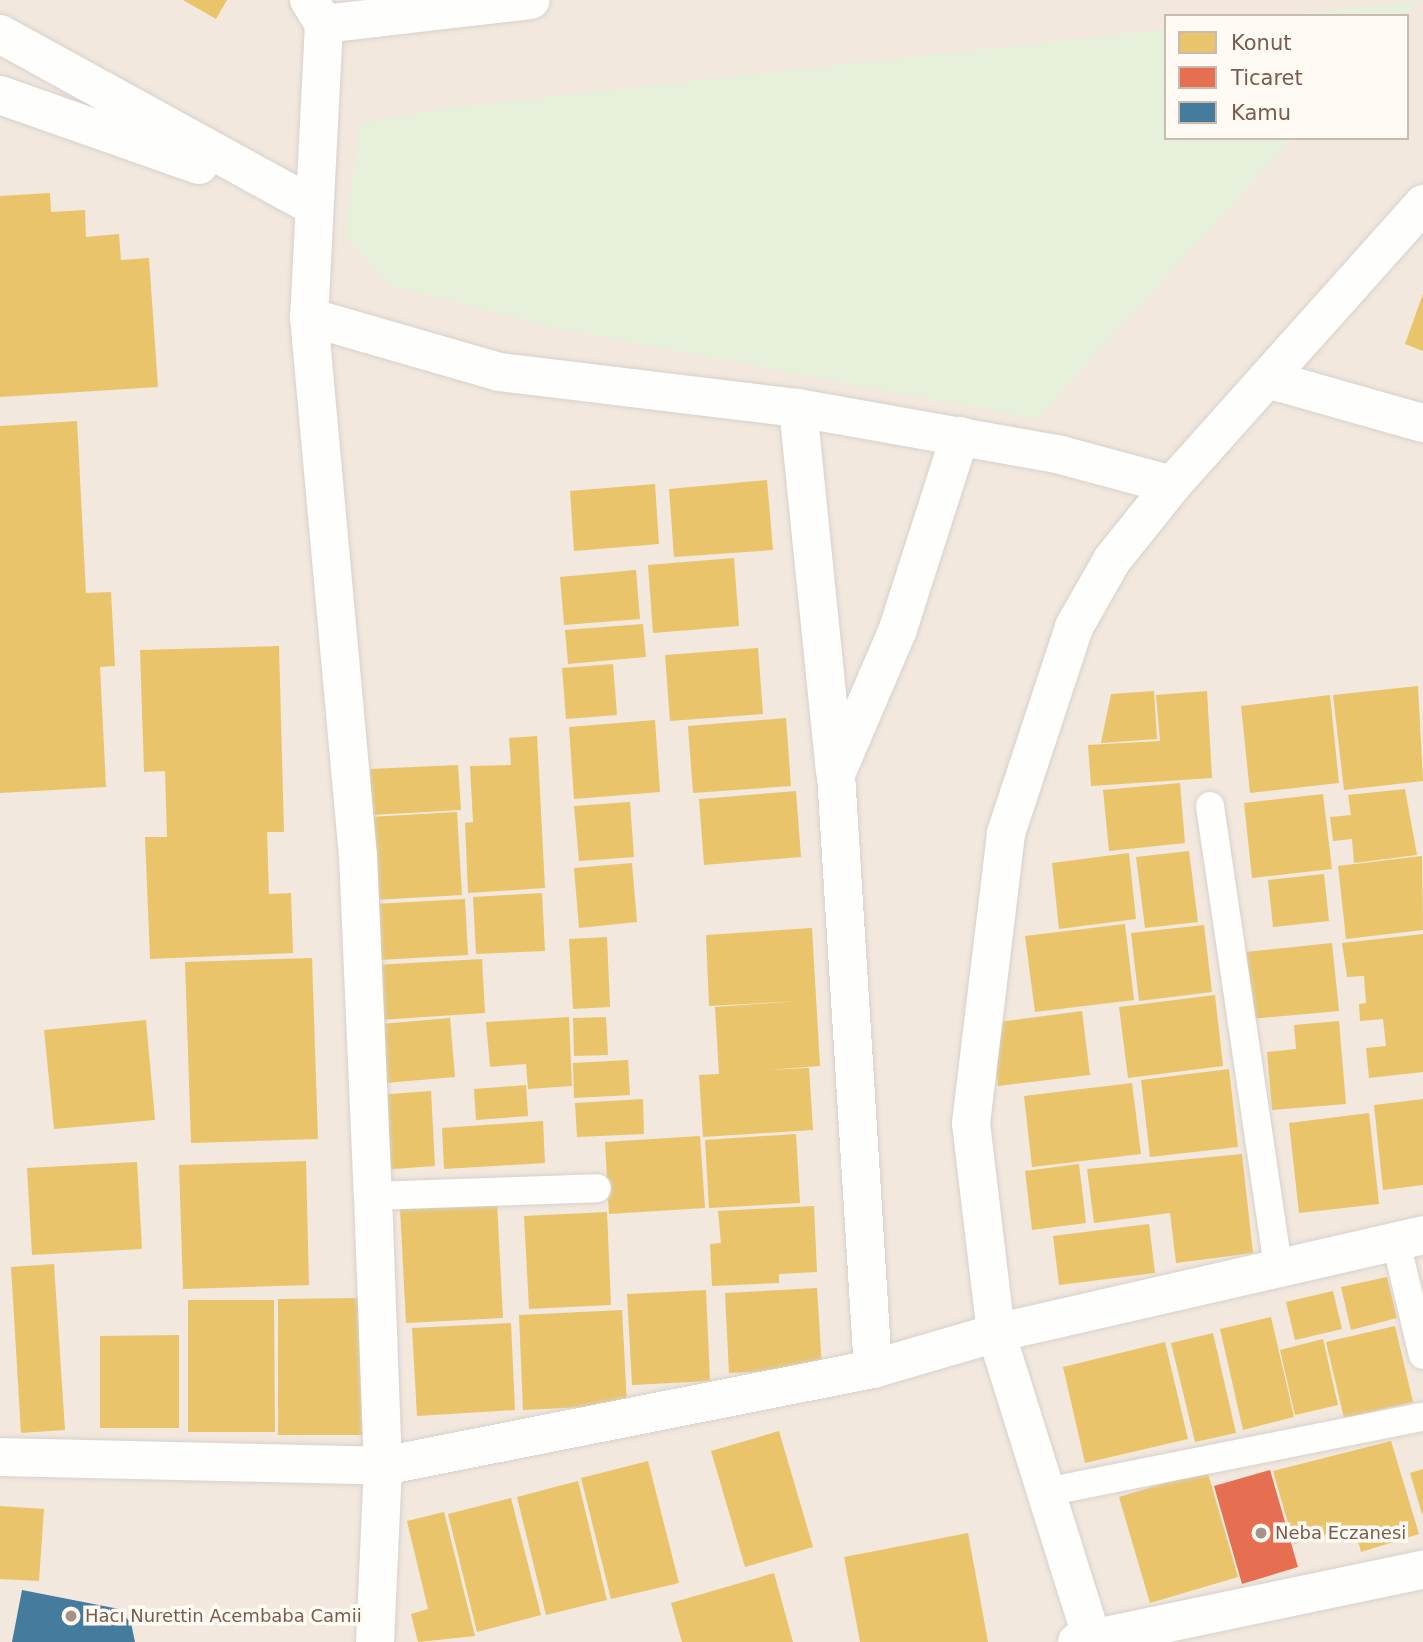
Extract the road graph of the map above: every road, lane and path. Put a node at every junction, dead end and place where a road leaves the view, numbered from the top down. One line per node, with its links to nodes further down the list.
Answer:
1 (531, 0): 2 (street)
2 (335, 11): 6 (street)
3 (0, 34): 6 (street)
4 (0, 95): 6 (street)
5 (1423, 204): 8 (street)
6 (313, 206): 7 (street)
7 (309, 317): 9 (street); 16 (street)
8 (1267, 379): 10 (street); 12 (street)
9 (798, 408): 11 (street); 13 (street)
10 (1423, 423)
11 (960, 436): 12 (street); 13 (street)
12 (1172, 485): 19 (street)
13 (836, 774): 21 (street)
14 (1210, 806): 18 (lane)
15 (597, 1188): 16 (lane)
16 (373, 1196): 24 (street)
17 (1409, 1238): 18 (street); 20 (lane)
18 (1278, 1269): 19 (street)
19 (996, 1333): 21 (street); 25 (street)
20 (1423, 1355)
21 (873, 1369): 24 (street)
22 (1423, 1417): 25 (lane)
23 (0, 1457): 24 (street)
24 (383, 1466): 29 (street)
25 (1046, 1492): 28 (street)
26 (1423, 1570): 27 (street)
27 (1162, 1634): 28 (street)
28 (1088, 1641)
29 (374, 1642)

